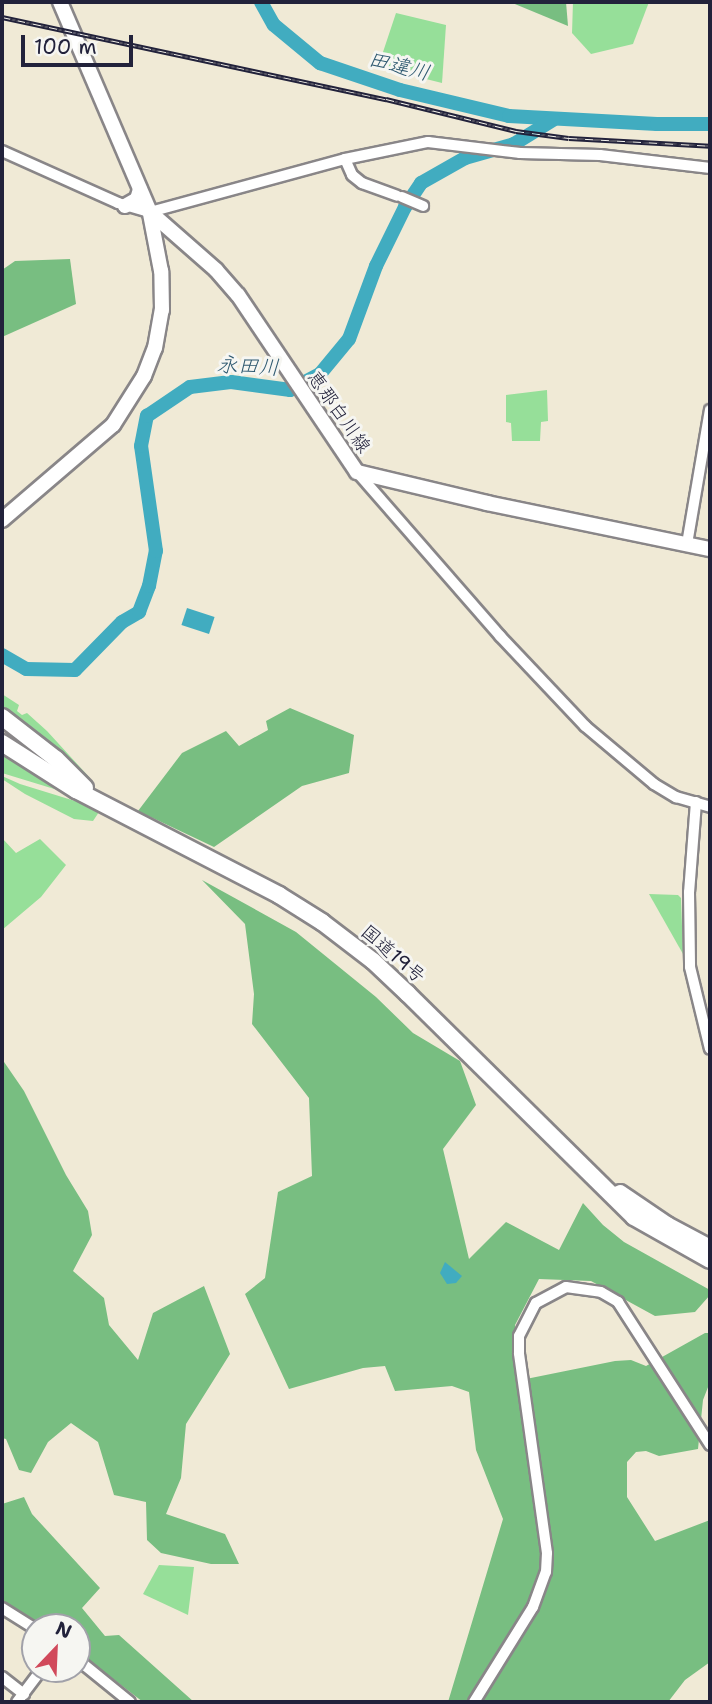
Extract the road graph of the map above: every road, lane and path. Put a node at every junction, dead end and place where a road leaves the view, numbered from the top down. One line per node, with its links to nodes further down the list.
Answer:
1 (60, 2): 5 (main road, 恵那白川線)
2 (2, 151): 6 (street)
3 (345, 159): 4 (street); 7 (street); 8 (street)
4 (710, 168)
5 (140, 189): 6 (main road); 8 (main road, 恵那白川線)
6 (125, 206): 8 (street)
7 (421, 206)
8 (150, 212): 9 (main road, 恵那白川線); 10 (main road)
9 (184, 242): 10 (main road); 12 (main road, 恵那白川線)
10 (159, 256): 13 (main road)
11 (710, 410): 14 (street)
12 (357, 471): 14 (main road, 恵那白川線); 21 (street)
13 (2, 520)
14 (687, 544): 15 (main road, 恵那白川線)
15 (710, 549)
16 (2, 717): 20 (highway)
17 (2, 740): 19 (highway, 国道19号); 20 (highway, 国道19号)
18 (2, 752): 19 (highway)
19 (69, 786): 22 (highway, 国道19号)
20 (86, 791): 22 (highway, 国道19号)
21 (696, 802): 23 (street); 25 (street)
22 (104, 803): 24 (highway, 国道19号)
23 (710, 807)
24 (131, 816): 26 (highway, 国道19号); 27 (highway, 国道19号)
25 (710, 1049)
26 (710, 1248)
27 (710, 1261)
28 (710, 1445): 36 (street)
29 (2, 1608): 30 (street)
30 (21, 1620)
31 (91, 1671): 35 (street)
32 (2, 1677): 34 (street)
33 (32, 1683): 34 (street)
34 (21, 1698)
35 (130, 1702)
36 (474, 1702)

